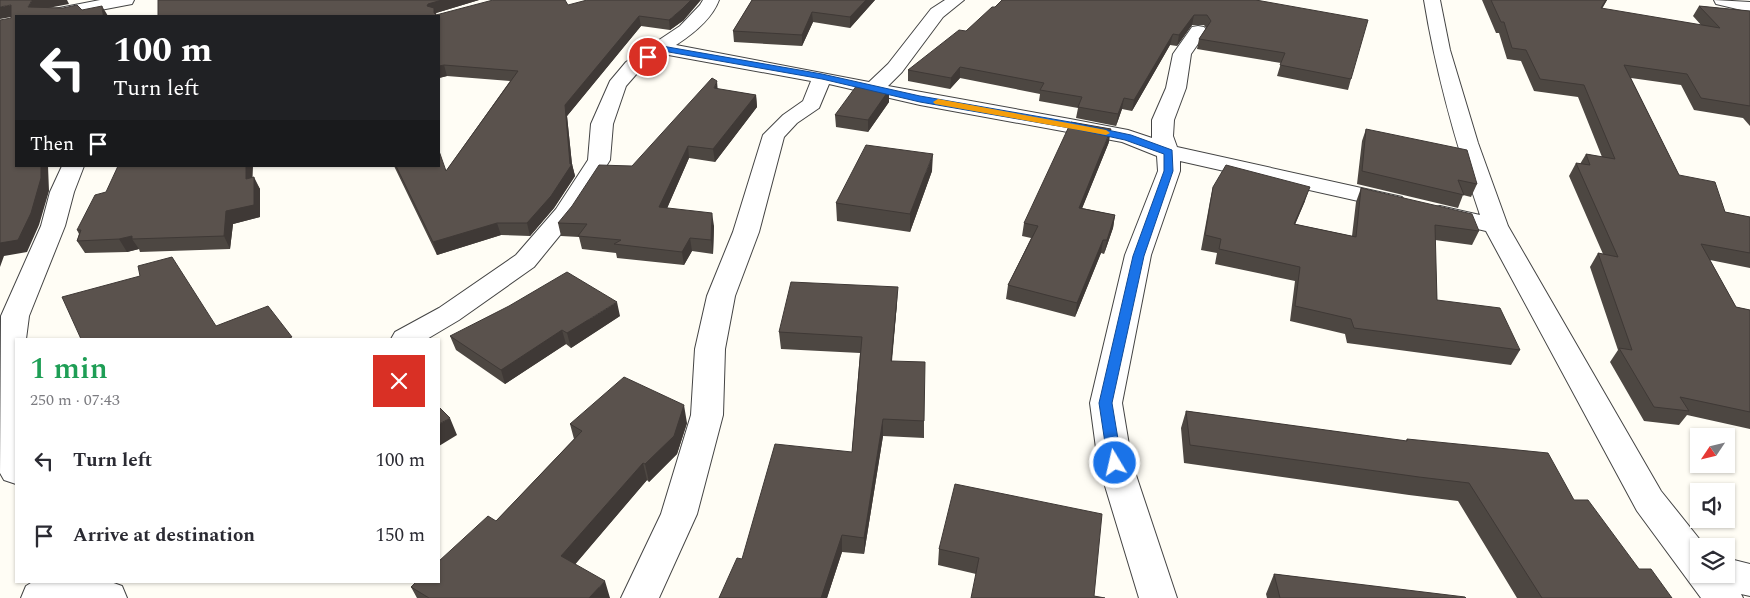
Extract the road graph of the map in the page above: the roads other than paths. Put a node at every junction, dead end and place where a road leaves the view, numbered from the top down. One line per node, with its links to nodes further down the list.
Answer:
1 (126, 0): 8 (street)
2 (131, 0): 9 (street)
3 (711, 0): 11 (street)
4 (956, 0): 13 (street)
5 (1432, 0): 16 (street)
6 (1722, 0): 7 (street)
7 (1750, 8)
8 (49, 15)
9 (133, 15)
10 (1198, 31): 14 (street)
11 (662, 48): 12 (street); 17 (street)
12 (822, 77): 13 (street); 25 (street)
13 (874, 88): 14 (street)
14 (1168, 152): 16 (street); 26 (street)
15 (73, 167): 18 (street)
16 (1496, 226): 19 (street)
17 (407, 338)
18 (15, 467)
19 (1690, 554)
20 (1735, 577): 21 (street)
21 (1750, 580)
22 (1712, 583): 27 (street)
23 (55, 588): 24 (street)
24 (108, 598)
25 (640, 598)
26 (1158, 598)
27 (1724, 598)

